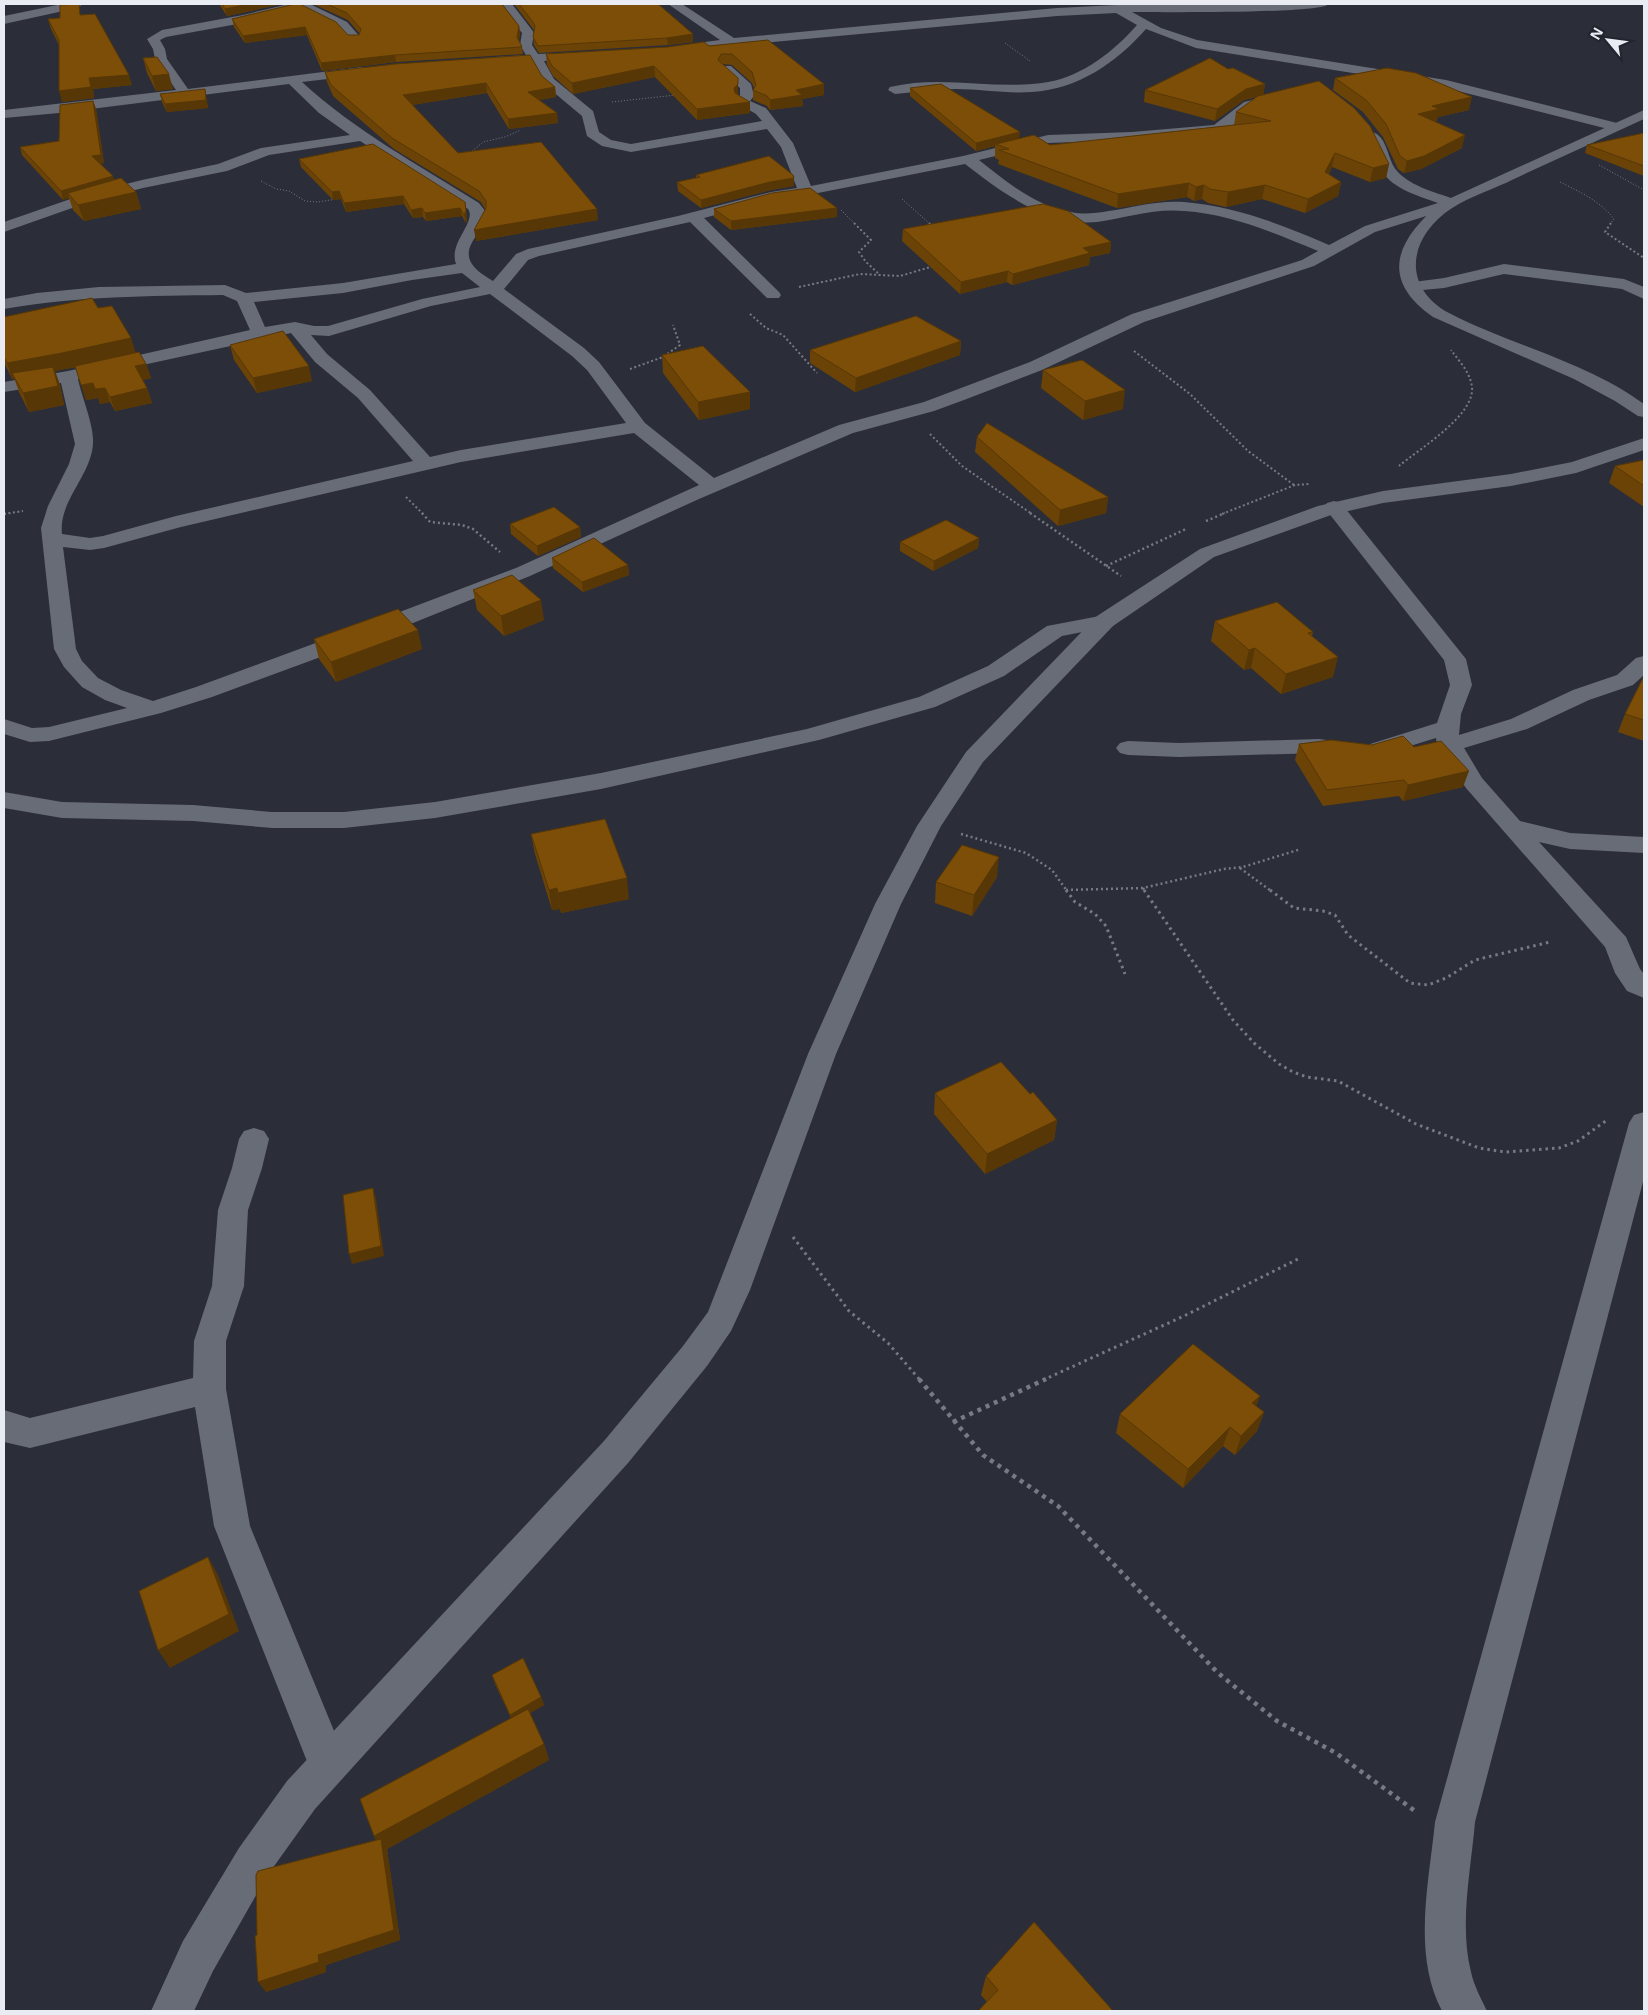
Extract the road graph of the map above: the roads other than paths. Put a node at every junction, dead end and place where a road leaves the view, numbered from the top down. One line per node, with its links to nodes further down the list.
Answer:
1 (77, 4): 8 (street)
2 (301, 4): 11 (street); 23 (street)
3 (506, 4): 16 (street)
4 (674, 4): 12 (street)
5 (1081, 4): 7 (street)
6 (1323, 4): 7 (street)
7 (1112, 6): 10 (street); 12 (street)
8 (46, 7): 9 (street)
9 (4, 20)
10 (1144, 24): 15 (street); 22 (street)
11 (355, 38)
12 (732, 43): 13 (street)
13 (660, 51)
14 (594, 55): 16 (street)
15 (1274, 56): 20 (street); 31 (street)
16 (536, 59): 17 (street); 29 (street)
17 (485, 62)
18 (726, 69): 29 (street)
19 (377, 70): 21 (street)
20 (1302, 75)
21 (292, 80): 23 (street); 32 (street)
22 (895, 90)
23 (184, 94): 25 (street)
24 (1287, 96): 33 (street)
25 (149, 98): 26 (street); 27 (street)
26 (165, 110)
27 (4, 114)
28 (1644, 114): 31 (street)
29 (770, 124): 34 (street)
30 (1363, 124): 35 (street)
31 (1616, 127): 35 (street)
32 (362, 137): 37 (street); 39 (street)
33 (968, 159): 34 (street); 38 (street)
34 (812, 190): 36 (street)
35 (1449, 204): 38 (street); 40 (street)
36 (694, 217): 41 (street); 42 (street)
37 (4, 227)
38 (1330, 251): 54 (street)
39 (465, 268): 41 (street); 44 (street)
40 (1412, 286): 43 (street); 50 (street)
41 (494, 290): 46 (street); 51 (street)
42 (773, 294)
43 (1644, 294)
44 (244, 298): 45 (street); 47 (street)
45 (4, 304)
46 (295, 327): 47 (street); 53 (street)
47 (260, 332): 48 (street)
48 (68, 376): 49 (street); 56 (street)
49 (4, 387)
50 (1644, 412)
51 (638, 427): 53 (street); 54 (street)
52 (1644, 444): 55 (street)
53 (426, 464): 56 (street)
54 (712, 486): 59 (street)
55 (1334, 507): 57 (street); 61 (street)
56 (52, 538): 59 (street)
57 (1105, 621): 63 (street); 71 (street)
58 (1644, 663): 61 (street)
59 (153, 708): 60 (street)
60 (4, 726)
61 (1448, 736): 62 (street); 64 (street)
62 (1128, 748)
63 (4, 800)
64 (1512, 827): 65 (street); 66 (street)
65 (1644, 845)
66 (1644, 988)
67 (1628, 1120): 73 (street)
68 (254, 1139): 69 (street)
69 (209, 1389): 70 (street); 71 (street)
70 (4, 1425)
71 (328, 1765): 72 (street)
72 (172, 2011)
73 (1465, 2011)

